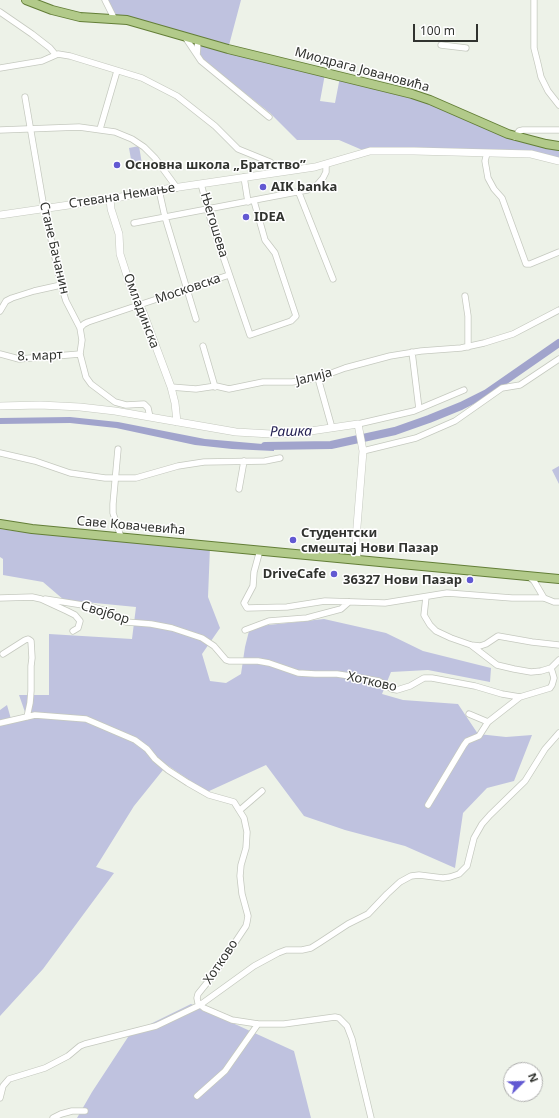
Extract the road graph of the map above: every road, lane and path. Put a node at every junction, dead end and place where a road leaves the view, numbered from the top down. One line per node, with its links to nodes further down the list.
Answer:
1 (26, 0): 5 (main road, Миодрага Јовановића)
2 (105, 0): 5 (street)
3 (534, 0): 15 (street)
4 (0, 12): 10 (street)
5 (114, 18): 6 (main road, Миодрага Јовановића)
6 (185, 37): 7 (main road, Миодрага Јовановића); 11 (street)
7 (198, 41): 11 (street); 21 (main road, Миодрага Јовановића)
8 (441, 45): 9 (street)
9 (466, 48)
10 (55, 54): 12 (street); 13 (street)
11 (197, 56): 16 (street)
12 (0, 68)
13 (117, 71): 18 (street); 26 (street)
14 (25, 97): 17 (street, Стане Бачанин)
15 (559, 105)
16 (269, 117)
17 (30, 129): 18 (street); 19 (street); 34 (street, Стане Бачанин)
18 (100, 129): 29 (street)
19 (0, 130)
20 (559, 130): 21 (street)
21 (515, 137): 22 (main road, Миодрага Јовановића)
22 (559, 146)
23 (487, 152): 24 (street, Стевана Немање); 25 (street, Стевана Немање); 39 (street)
24 (559, 161)
25 (326, 164): 26 (street, Стевана Немање); 31 (street, Стевана Немање)
26 (282, 171): 27 (street, Стевана Немање)
27 (244, 177): 28 (street, Стевана Немање); 33 (street)
28 (201, 184): 29 (street, Стевана Немање); 35 (street, Његошева)
29 (177, 188): 30 (street, Стевана Немање)
30 (159, 190): 32 (street, Стевана Немање); 37 (street)
31 (299, 192): 33 (street, Стевана Немање); 41 (street)
32 (110, 200): 34 (street, Стевана Немање); 45 (street, Омладинска)
33 (251, 201): 35 (street, Стевана Немање); 40 (street, Његошева)
34 (45, 208): 36 (street, Стевана Немање); 42 (street, Стане Бачанин)
35 (208, 209): 37 (street, Стевана Немање); 40 (street, Његошева)
36 (0, 215)
37 (165, 216): 38 (street, Стевана Немање); 43 (street)
38 (134, 223)
39 (559, 252)
40 (230, 275): 43 (street, Московска)
41 (333, 279)
42 (61, 285): 47 (street); 49 (street, Стане Бачанин)
43 (187, 289): 45 (street, Московска); 48 (street)
44 (465, 296): 51 (street)
45 (140, 305): 49 (street, Московска); 57 (street, Омладинска)
46 (559, 310): 51 (street, Јалија)
47 (0, 311)
48 (196, 319)
49 (80, 328): 54 (street, Стане Бачанин)
50 (203, 346): 58 (street)
51 (468, 347): 52 (street, Јалија)
52 (412, 352): 56 (street, Јалија); 61 (street)
53 (0, 354): 54 (street, 8. март)
54 (80, 354): 62 (street, Стане Бачанин)
55 (559, 359): 66 (street)
56 (318, 378): 58 (street, Јалија); 65 (street)
57 (171, 387): 58 (street, Јалија); 63 (street, Омладинска)
58 (215, 387)
59 (464, 390): 61 (street)
60 (0, 406): 62 (street)
61 (419, 409): 64 (street)
62 (150, 417): 63 (street)
63 (177, 422): 65 (street)
64 (359, 426): 65 (street); 66 (street)
65 (332, 428)
66 (362, 448): 76 (street)
67 (118, 449): 71 (street)
68 (0, 453): 71 (street)
69 (280, 458): 70 (street)
70 (244, 461): 71 (street); 72 (street)
71 (115, 478): 74 (street)
72 (239, 489)
73 (0, 524): 74 (main road, Саве Ковачевића)
74 (121, 537): 75 (main road, Саве Ковачевића)
75 (260, 550): 76 (main road, Саве Ковачевића); 83 (street)
76 (357, 560): 77 (main road, Саве Ковачевића)
77 (528, 576): 78 (main road, Саве Ковачевића); 81 (street)
78 (559, 579)
79 (426, 597): 81 (street); 83 (street); 88 (street)
80 (0, 598): 82 (street, Својбор)
81 (544, 598): 84 (street)
82 (44, 600): 86 (street, Својбор); 87 (street, Својбор)
83 (349, 602): 85 (street)
84 (559, 602)
85 (244, 630)
86 (73, 631)
87 (190, 634): 93 (street, Хотково)
88 (471, 645): 89 (street); 92 (street)
89 (559, 645)
90 (3, 654): 95 (street)
91 (559, 660): 92 (street)
92 (551, 668): 93 (street)
93 (520, 697): 96 (street)
94 (469, 714): 96 (street)
95 (27, 717): 97 (street); 101 (street)
96 (488, 722): 100 (street)
97 (0, 723)
98 (559, 733): 102 (street, Хотково)
99 (262, 791): 101 (street)
100 (428, 805)
101 (240, 810): 102 (street, Хотково)
102 (200, 1005): 103 (street); 105 (street, Хотково)
103 (258, 1024): 104 (street); 108 (street)
104 (197, 1096)
105 (0, 1098)
106 (86, 1111): 107 (street)
107 (53, 1118)
108 (371, 1118)

